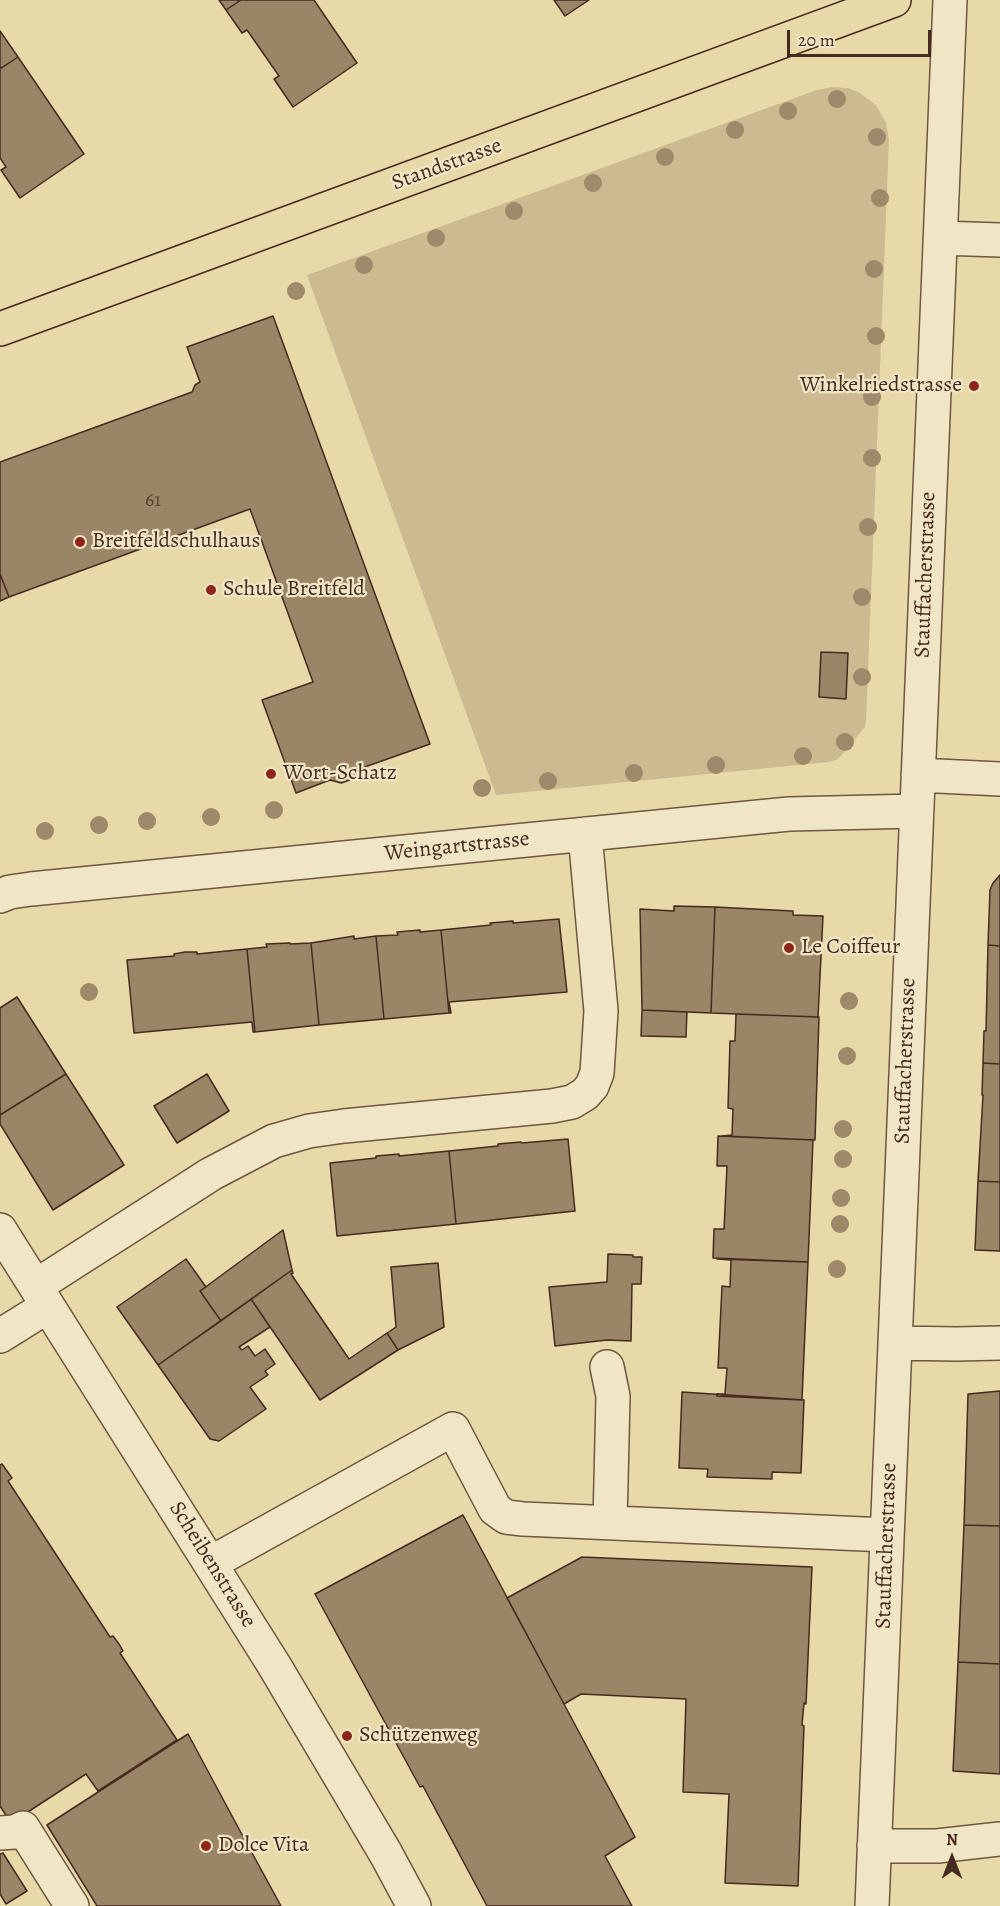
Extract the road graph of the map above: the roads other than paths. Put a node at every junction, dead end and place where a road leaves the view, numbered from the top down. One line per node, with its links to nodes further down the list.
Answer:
1 (894, 0): 5 (main road, Standstrasse)
2 (950, 0): 3 (street, Stauffacherstrasse)
3 (941, 238): 4 (street); 6 (street, Stauffacherstrasse)
4 (1000, 240)
5 (0, 329)
6 (918, 775): 7 (street); 8 (street, Stauffacherstrasse)
7 (1000, 779)
8 (916, 811): 9 (street, Weingartstrasse); 15 (street, Stauffacherstrasse)
9 (585, 834): 10 (street, Weingartstrasse); 12 (street)
10 (0, 896)
11 (0, 1230): 12 (street, Scheibenstrasse)
12 (42, 1296): 13 (street); 19 (street, Scheibenstrasse)
13 (0, 1336)
14 (1000, 1342): 15 (street)
15 (895, 1343): 18 (street, Stauffacherstrasse)
16 (607, 1367): 17 (street)
17 (610, 1523): 18 (street); 19 (street)
18 (887, 1535): 22 (street, Stauffacherstrasse)
19 (212, 1563): 24 (street, Scheibenstrasse)
20 (12, 1830): 23 (street)
21 (1000, 1839): 22 (street)
22 (874, 1846): 25 (street, Stauffacherstrasse)
23 (72, 1906)
24 (414, 1906)
25 (872, 1906)

